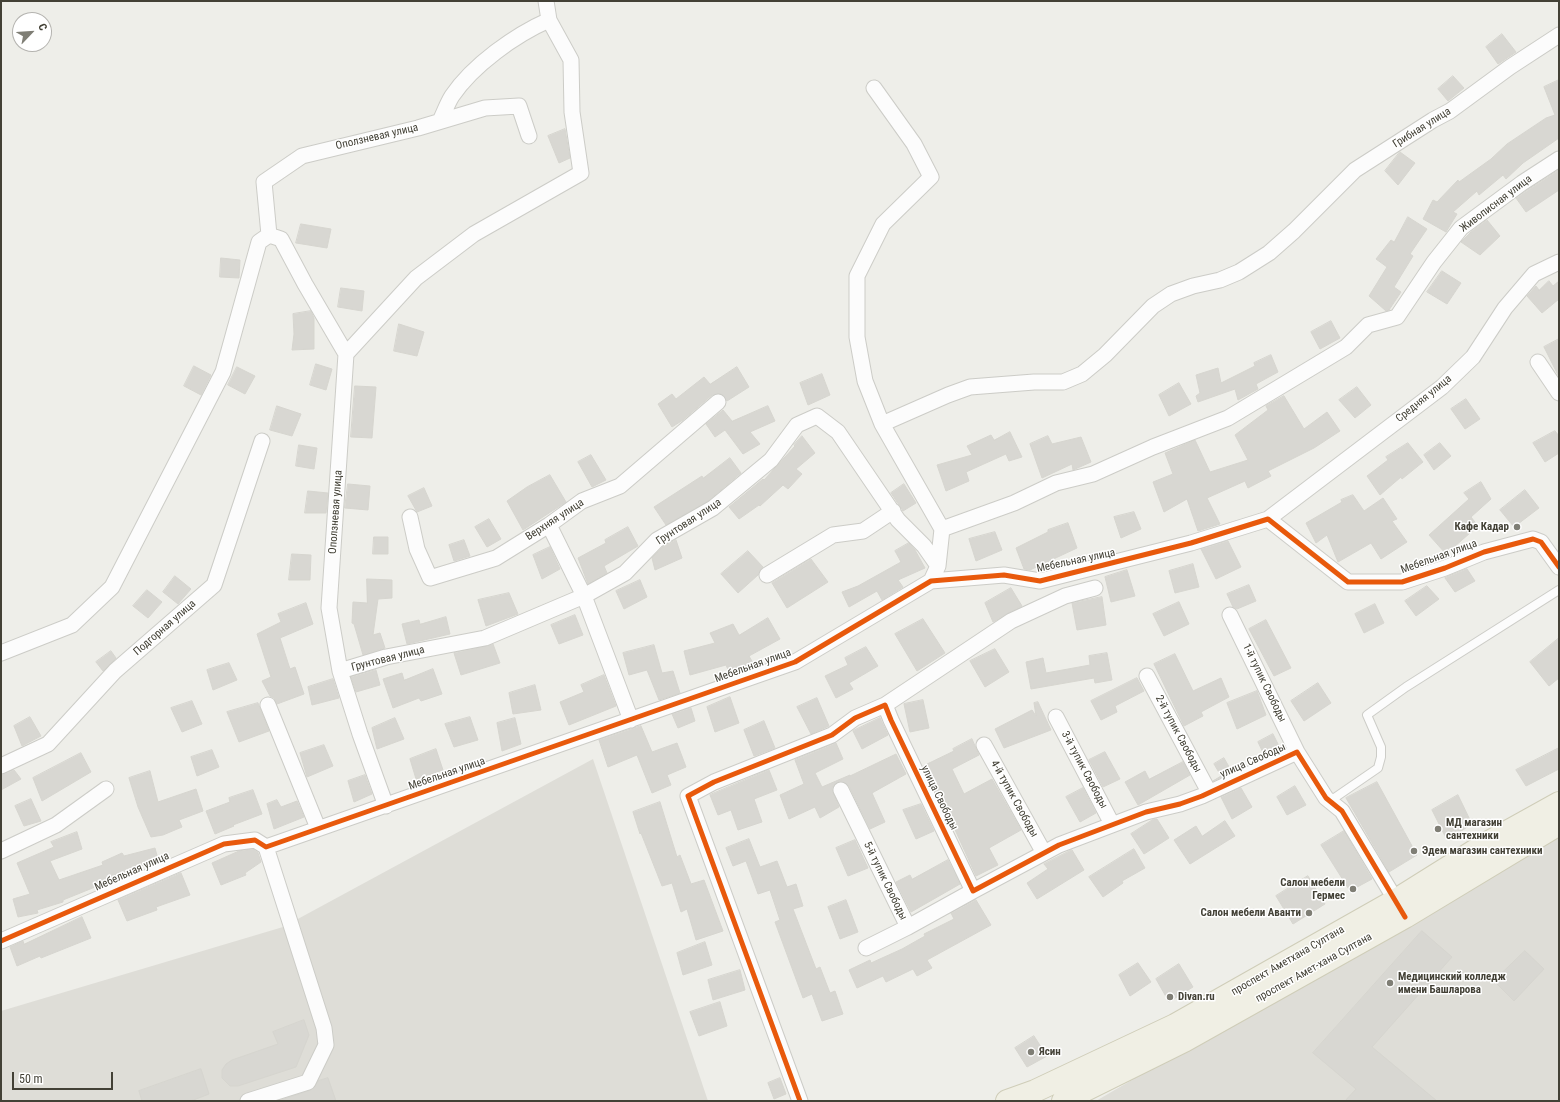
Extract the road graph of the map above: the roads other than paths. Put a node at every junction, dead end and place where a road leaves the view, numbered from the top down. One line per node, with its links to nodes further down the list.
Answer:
1 (546, 1): 2 (street)
2 (549, 20): 5 (street); 10 (street)
3 (1559, 35): 14 (street, Грибная улица)
4 (874, 88): 14 (street)
5 (440, 121): 6 (street, Оползневая улица); 8 (street, Оползневая улица)
6 (529, 136)
7 (1559, 159): 20 (street, Живописная улица)
8 (269, 235): 10 (street); 29 (street)
9 (1559, 262): 18 (street, Средняя улица)
10 (346, 354): 30 (street, Оползневая улица)
11 (1538, 362): 12 (street)
12 (1559, 393)
13 (718, 402): 19 (street, Верхняя улица)
14 (882, 424): 20 (street)
15 (262, 441): 38 (street, Подгорная улица)
16 (893, 511): 22 (street, Грунтовая улица); 23 (street); 27 (street, Грунтовая улица)
17 (410, 517): 19 (street, Верхняя улица)
18 (1268, 519): 21 (street, Мебельная улица); 24 (street, Мебельная улица)
19 (549, 525): 27 (street)
20 (942, 529): 22 (street)
21 (1558, 564)
22 (938, 566): 24 (street)
23 (767, 575)
24 (932, 581): 35 (street, Мебельная улица)
25 (1095, 588): 33 (street)
26 (1559, 590): 42 (lane)
27 (584, 596): 30 (street, Грунтовая улица); 35 (street)
28 (1230, 615): 37 (street, 1-й тупик Свободы)
29 (1, 653)
30 (340, 671): 44 (street, Оползневая улица)
31 (1147, 676): 41 (street, 2-й тупик Свободы)
32 (268, 705): 47 (street)
33 (885, 705): 51 (street, улица Свободы); 58 (street)
34 (1056, 717): 45 (street, 3-й тупик Свободы)
35 (631, 720): 44 (street, Мебельная улица)
36 (984, 745): 50 (street, 4-й тупик Свободы)
37 (1297, 752): 41 (street, улица Свободы); 42 (street, улица Свободы)
38 (1, 766)
39 (106, 789): 49 (street)
40 (841, 790): 53 (street, 5-й тупик Свободы)
41 (1209, 792): 45 (street, улица Свободы)
42 (1330, 801): 52 (street, улица Свободы)
43 (1559, 803): 52 (main road, проспект Аметхана Султана)
44 (386, 806): 47 (street, Мебельная улица)
45 (1112, 824): 50 (street, улица Свободы)
46 (1559, 824): 52 (main road, проспект Амет-хана Султана)
47 (318, 828): 48 (street, Мебельная улица)
48 (266, 847): 54 (street, Мебельная улица); 57 (street)
49 (1, 851)
50 (1044, 853): 51 (street, улица Свободы)
51 (973, 891): 53 (street, 5-й тупик Свободы)
52 (1400, 908): 56 (main road, проспект Аметхана Султана); 60 (main road, проспект Амет-хана Султана)
53 (908, 927): 55 (street)
54 (1, 941)
55 (866, 948)
56 (1033, 1096): 59 (main road, проспект Аметхана Султана)
57 (248, 1101)
58 (800, 1101)
59 (1007, 1101)
60 (1063, 1101)

